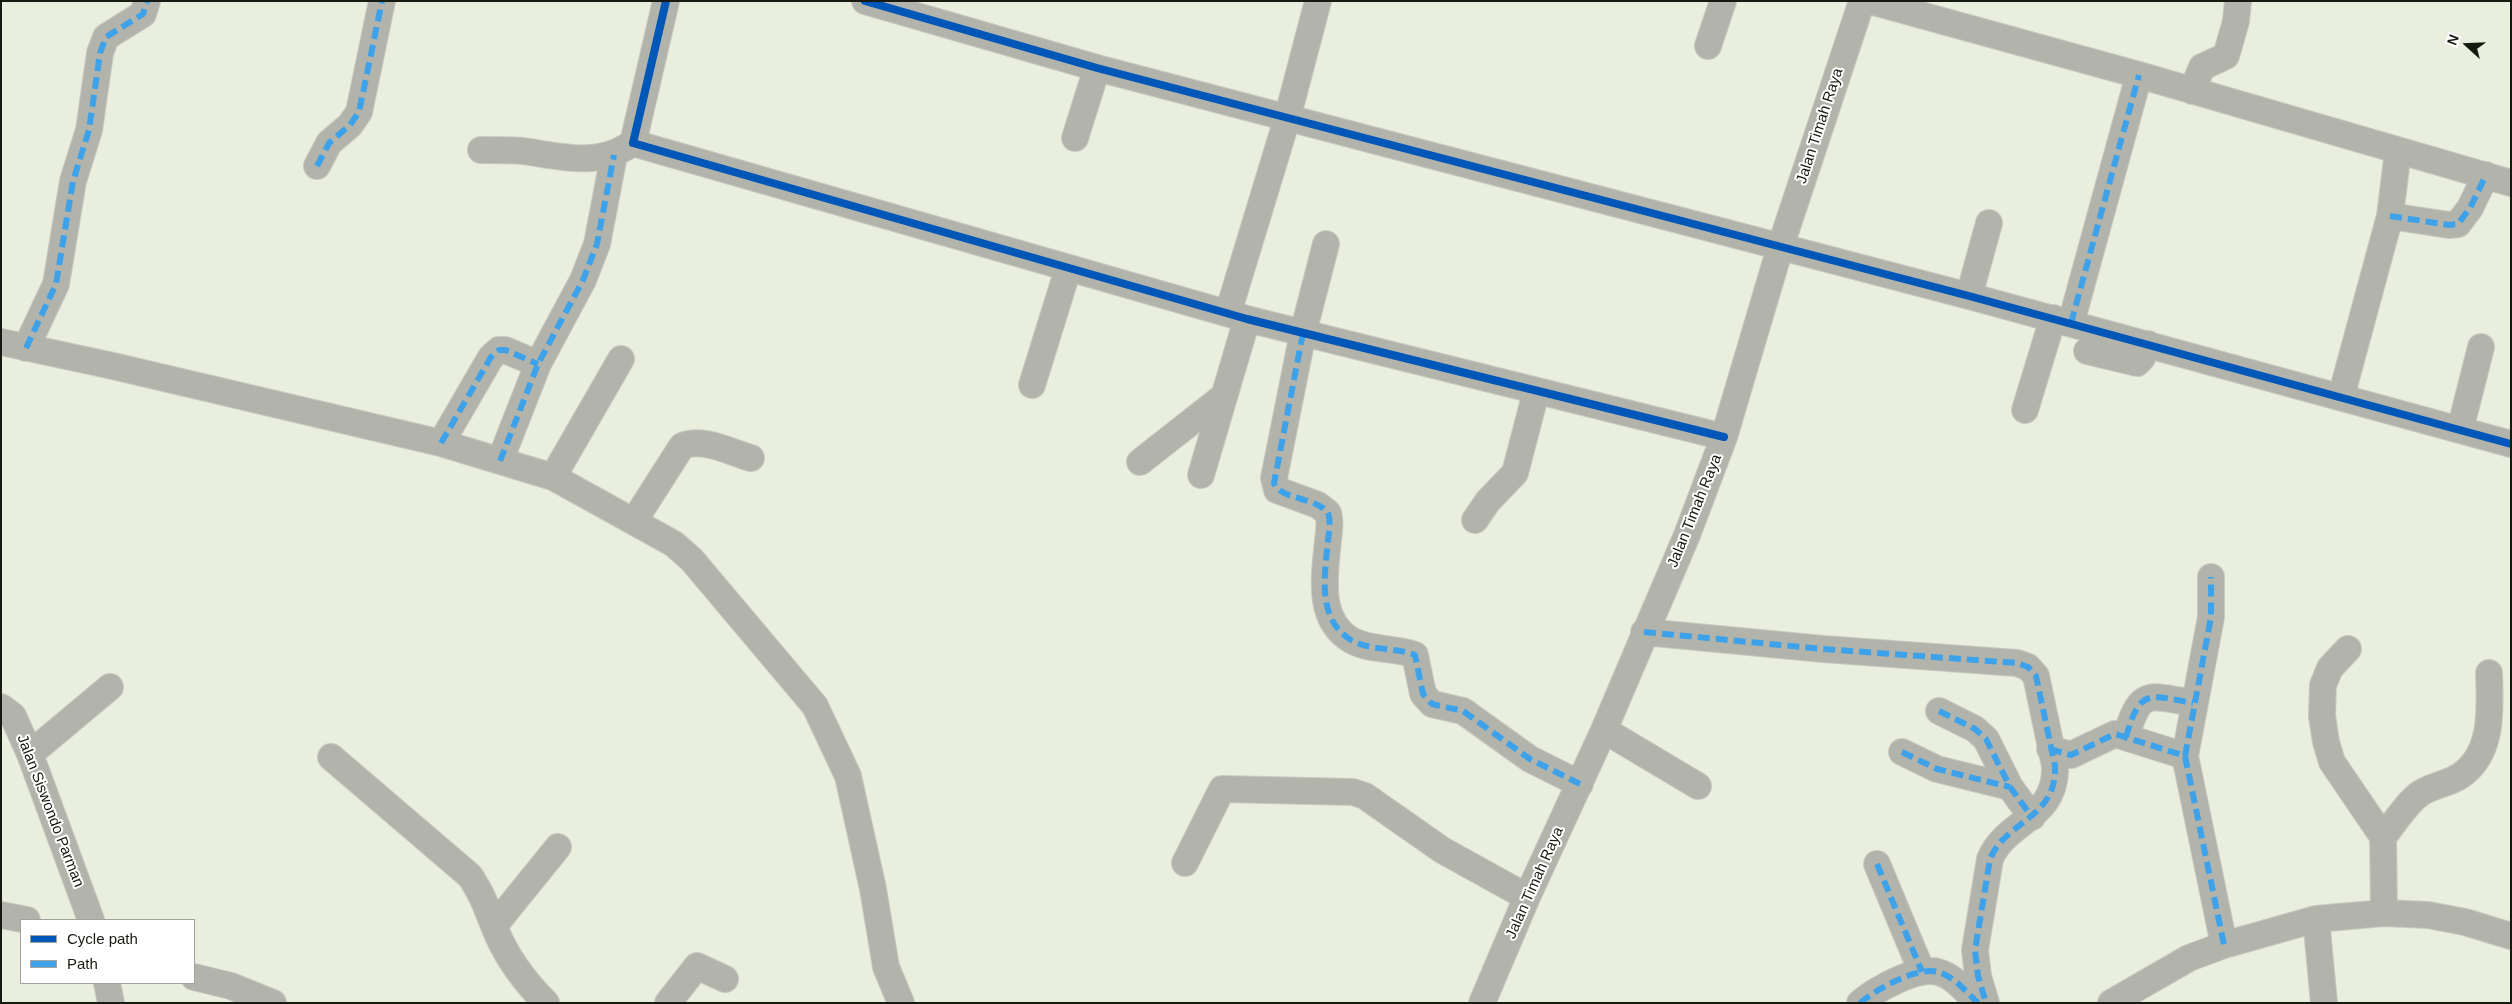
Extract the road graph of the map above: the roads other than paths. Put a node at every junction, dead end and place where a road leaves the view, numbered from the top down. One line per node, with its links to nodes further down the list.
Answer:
1 (147, 1): 32 (street)
2 (382, 1): 19 (street)
3 (666, 1): 16 (street)
4 (865, 1): 11 (street)
5 (1318, 1): 14 (street)
6 (1722, 1): 10 (street)
7 (1862, 1): 25 (street, Jalan Timah Raya)
8 (1870, 1): 12 (street)
9 (2238, 1): 13 (street)
10 (1708, 46)
11 (1097, 68): 14 (street); 15 (street)
12 (2139, 75): 13 (street); 29 (street)
13 (2192, 91): 18 (street)
14 (1287, 119): 25 (street); 28 (street)
15 (1075, 138)
16 (623, 149): 17 (street); 26 (street); 36 (street)
17 (481, 150)
18 (2398, 150): 20 (street); 22 (street)
19 (317, 166)
20 (2486, 175): 21 (street); 22 (street)
21 (2511, 183)
22 (2390, 216): 40 (street)
23 (1989, 223): 27 (street)
24 (1326, 244): 30 (street)
25 (1780, 248): 27 (street); 43 (street, Jalan Timah Raya)
26 (1068, 269): 28 (street); 37 (street)
27 (1969, 296): 29 (street)
28 (1238, 316): 30 (street); 39 (street)
29 (2062, 321): 31 (street); 41 (street)
30 (1302, 333): 38 (street); 68 (street)
31 (2148, 344): 34 (street); 40 (street)
32 (14, 345): 44 (street)
33 (2481, 347): 42 (street)
34 (2087, 351)
35 (621, 359): 50 (street)
36 (538, 364): 44 (street); 47 (street)
37 (1032, 385)
38 (1536, 392): 43 (street); 51 (street)
39 (1224, 396): 48 (street); 49 (street)
40 (2341, 397): 42 (street)
41 (2025, 410)
42 (2460, 430): 45 (street)
43 (1724, 437): 54 (street, Jalan Timah Raya)
44 (441, 443): 47 (street)
45 (2511, 444)
46 (751, 458): 52 (street)
47 (500, 461): 50 (street)
48 (1140, 462)
49 (1201, 475)
50 (553, 478): 52 (street)
51 (1475, 520)
52 (634, 521): 93 (street)
53 (2211, 577): 58 (street)
54 (1644, 632): 61 (street, Jalan Timah Raya); 63 (street)
55 (2348, 649): 72 (street)
56 (2489, 673): 72 (street)
57 (110, 687): 65 (street)
58 (2193, 703): 62 (street); 66 (street)
59 (1, 707): 65 (street, Jalan Siswondo Parman)
60 (1939, 711): 70 (street)
61 (1604, 730): 68 (street, Jalan Timah Raya); 69 (street)
62 (2126, 737): 63 (street); 66 (street)
63 (2050, 749): 71 (street)
64 (1902, 752): 70 (street)
65 (30, 754): 80 (street, Jalan Siswondo Parman)
66 (2185, 756): 84 (street)
67 (331, 758): 82 (street)
68 (1580, 784): 76 (street, Jalan Timah Raya)
69 (1698, 786)
70 (2010, 787): 71 (street)
71 (2032, 817): 97 (street)
72 (2383, 836): 77 (street)
73 (558, 847): 82 (street)
74 (1185, 863): 76 (street)
75 (1877, 864): 85 (street)
76 (1527, 897): 94 (street, Jalan Timah Raya)
77 (2384, 913): 81 (street); 83 (street)
78 (1, 915): 79 (street)
79 (22, 919)
80 (91, 919)
81 (2316, 919): 84 (street); 99 (street)
82 (494, 926): 91 (street)
83 (2511, 936)
84 (2224, 945): 98 (street)
85 (1922, 972): 95 (street); 96 (street)
86 (195, 976): 90 (street)
87 (724, 979): 92 (street)
88 (107, 984): 89 (street)
89 (111, 1003)
90 (273, 1003)
91 (546, 1003)
92 (668, 1003)
93 (901, 1003)
94 (1482, 1003)
95 (1860, 1003)
96 (1978, 1003)
97 (1986, 1003)
98 (2111, 1003)
99 (2324, 1003)

